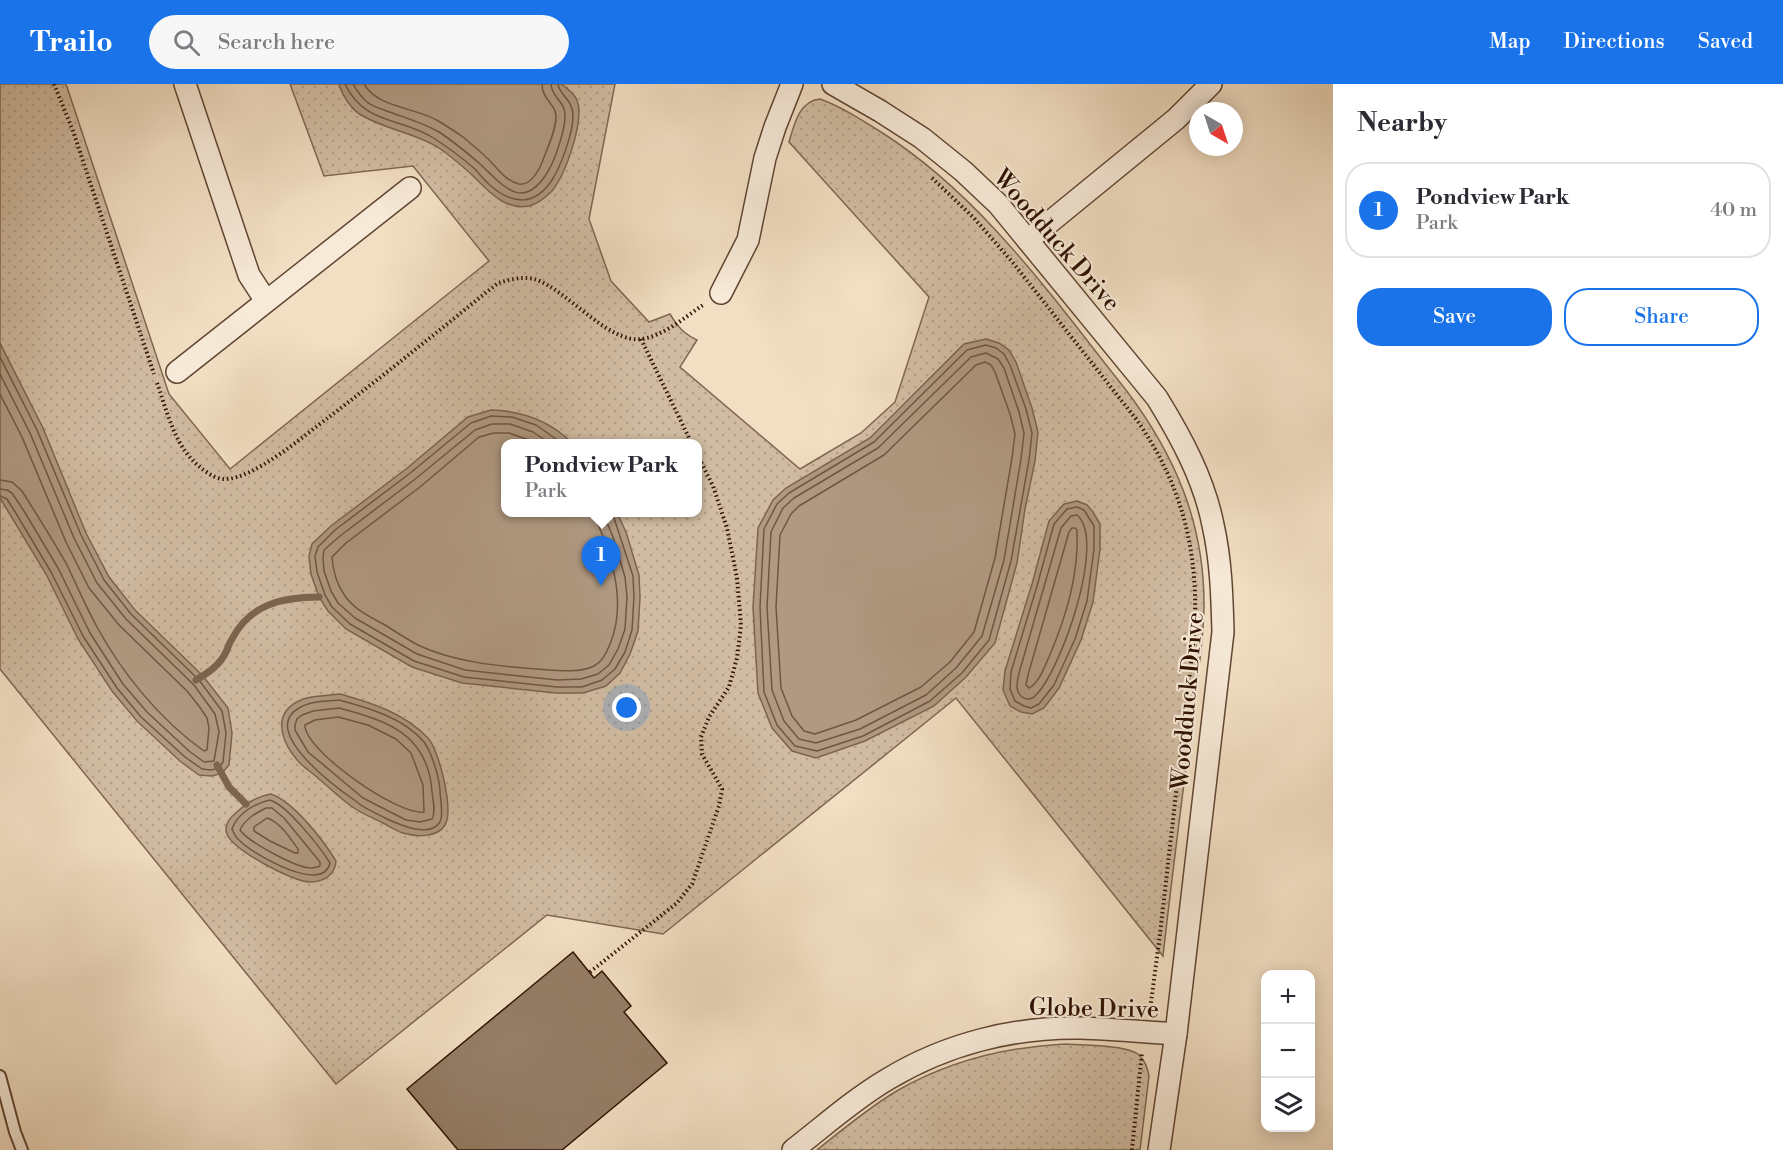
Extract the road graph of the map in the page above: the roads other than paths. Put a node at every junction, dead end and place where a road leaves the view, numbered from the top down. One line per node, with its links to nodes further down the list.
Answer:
1 (185, 84): 8 (street)
2 (792, 84): 7 (street)
3 (833, 84): 6 (street, Woodduck Drive)
4 (1211, 84): 6 (street)
5 (410, 188): 8 (street)
6 (1028, 240): 10 (street, Woodduck Drive)
7 (721, 293)
8 (266, 301): 9 (street)
9 (177, 372)
10 (1176, 1034): 13 (street, Globe Drive); 14 (street, Woodduck Drive)
11 (0, 1077): 12 (lane)
12 (22, 1150)
13 (793, 1150)
14 (1159, 1150)

